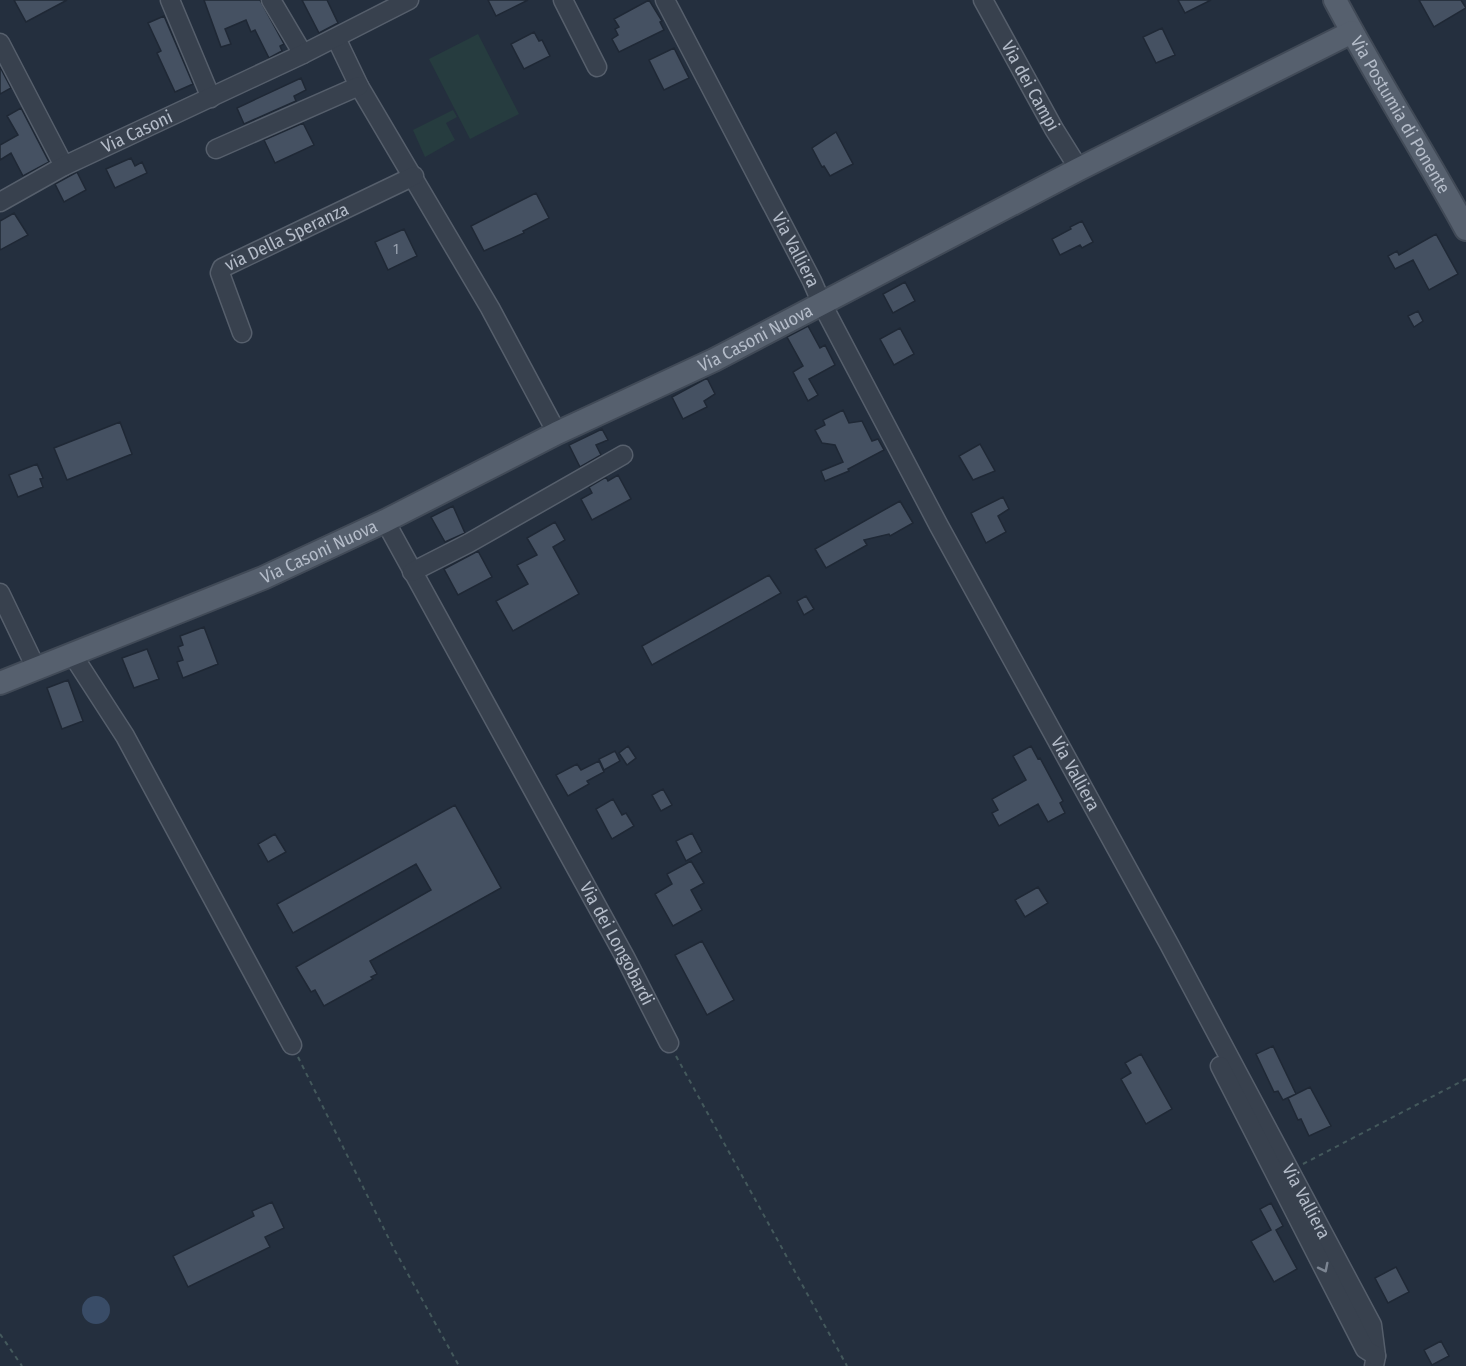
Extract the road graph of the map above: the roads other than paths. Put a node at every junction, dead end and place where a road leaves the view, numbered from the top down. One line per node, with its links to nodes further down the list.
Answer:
1 (170, 0): 14 (street)
2 (271, 0): 11 (street)
3 (409, 0): 9 (street, Via Casoni)
4 (563, 0): 12 (street)
5 (665, 0): 21 (street, Via Valliera)
6 (983, 0): 17 (street, Via dei Campi)
7 (1335, 0): 8 (main road, Via Postumia di Ponente)
8 (1352, 32): 17 (main road, Via Casoni Nuova); 20 (main road, Via Postumia di Ponente)
9 (336, 38): 11 (street, Via Casoni); 13 (street)
10 (0, 43): 16 (street)
11 (303, 54): 14 (street, Via Casoni)
12 (597, 67)
13 (359, 86): 15 (street); 18 (street)
14 (211, 98): 16 (street, Via Casoni)
15 (216, 149)
16 (64, 166): 19 (street, Via Casoni)
17 (1079, 169): 21 (main road, Via Casoni Nuova)
18 (414, 176): 22 (street, via Della Speranza); 23 (street)
19 (0, 202)
20 (1466, 229)
21 (816, 307): 23 (main road, Via Casoni Nuova); 26 (street, Via Valliera)
22 (242, 333)
23 (557, 434): 25 (main road, Via Casoni Nuova)
24 (623, 455): 27 (street)
25 (385, 521): 27 (street, Via dei Longobardi); 29 (main road, Via Casoni Nuova)
26 (935, 530): 34 (street, Via Valliera, one-way to 34); 34 (street, Via Valliera)
27 (412, 572): 32 (street, Via dei Longobardi)
28 (0, 593): 30 (street)
29 (72, 654): 30 (main road, Via Casoni Nuova); 33 (street)
30 (36, 668): 31 (main road, Via Casoni Nuova)
31 (0, 683)
32 (669, 1043)
33 (292, 1045)
34 (1375, 1361)

